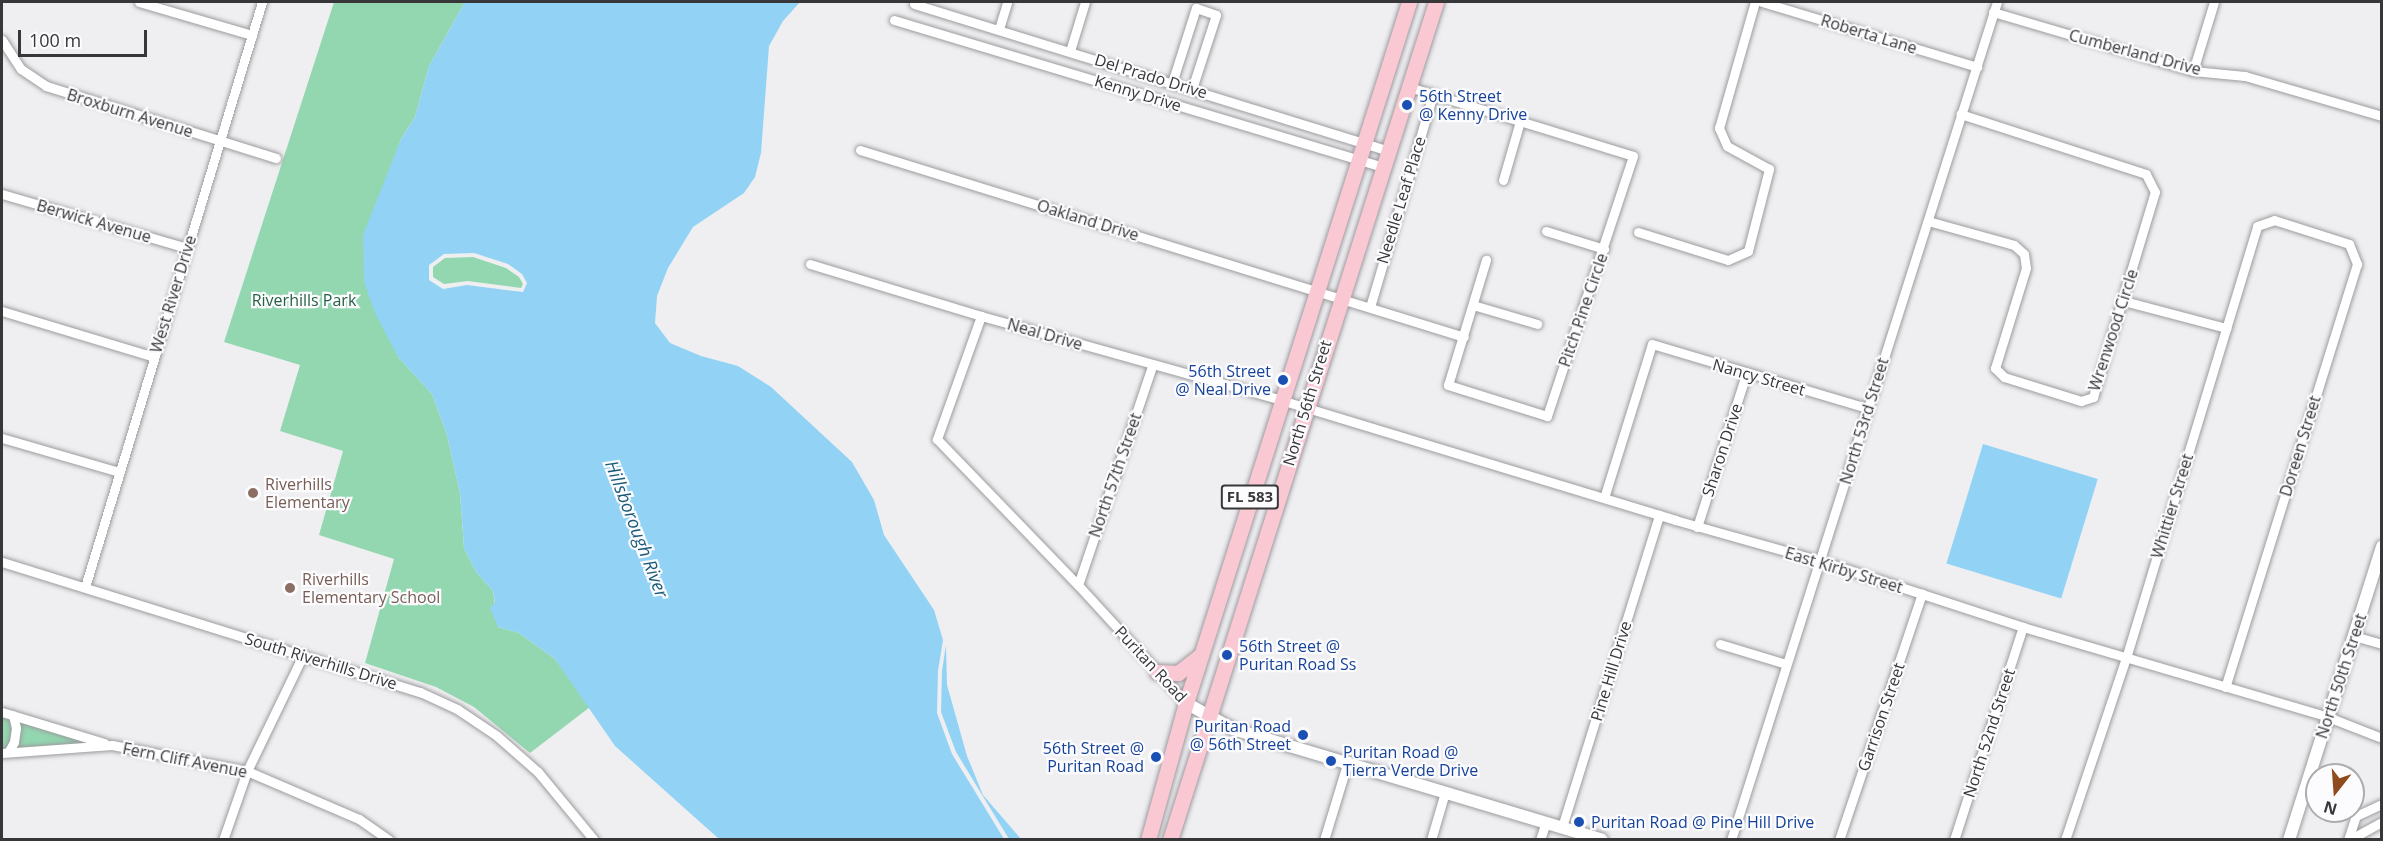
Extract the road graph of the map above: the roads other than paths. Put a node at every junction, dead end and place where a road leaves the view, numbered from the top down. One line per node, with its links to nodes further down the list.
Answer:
1 (139, 2): 15 (street)
2 (262, 2): 15 (street, West River Drive)
3 (1007, 2): 14 (street)
4 (1085, 2): 17 (street)
5 (1409, 2): 28 (main road, North 56th Street / FL 583)
6 (1436, 2): 21 (main road, North 56th Street / FL 583)
7 (1755, 2): 39 (street)
8 (1762, 2): 18 (street, Roberta Lane)
9 (1997, 2): 12 (street, North 53rd Street)
10 (2214, 2): 19 (street)
11 (914, 4): 14 (street, Del Prado Drive)
12 (1994, 12): 18 (street, North 53rd Street); 19 (street, Cumberland Drive)
13 (894, 20): 32 (street, Kenny Drive)
14 (999, 28): 17 (street, Del Prado Drive)
15 (252, 35): 27 (street, West River Drive)
16 (2, 40): 27 (street, Broxburn Avenue)
17 (1070, 51): 20 (street, Del Prado Drive)
18 (1977, 67): 24 (street, North 53rd Street)
19 (2193, 71): 25 (street, Cumberland Drive)
20 (1172, 83): 22 (street, Del Prado Drive); 22 (street)
21 (1409, 87): 23 (street, Pitch Pine Circle); 30 (main road, North 56th Street / FL 583)
22 (1192, 89): 28 (street, Del Prado Drive)
23 (1432, 94): 26 (street, Pitch Pine Circle); 48 (street, Needle Leaf Place)
24 (1960, 114): 36 (street, North 53rd Street); 46 (street, Wrenwood Circle)
25 (2382, 116)
26 (1521, 121): 34 (street); 41 (street, Pitch Pine Circle)
27 (221, 140): 31 (street, Broxburn Avenue); 40 (street, West River Drive)
28 (1365, 144): 30 (street, Del Prado Drive); 32 (main road, North 56th Street / FL 583)
29 (860, 150): 44 (street, Oakland Drive)
30 (1388, 151): 33 (main road, North 56th Street / FL 583)
31 (276, 158)
32 (1359, 160): 33 (street, Kenny Drive); 44 (main road, North 56th Street / FL 583)
33 (1383, 167): 45 (main road, North 56th Street / FL 583)
34 (1503, 180)
35 (2, 194): 40 (street, Berwick Avenue)
36 (1928, 221): 46 (street, Wrenwood Circle); 59 (street, North 53rd Street)
37 (2312, 230): 52 (street, Whittier Street); 82 (street, Doreen Street)
38 (1546, 231): 41 (street)
39 (1638, 232)
40 (187, 248): 54 (street, West River Drive)
41 (1604, 249): 53 (street, Pitch Pine Circle)
42 (1486, 260): 47 (street)
43 (810, 264): 50 (street, Neal Drive)
44 (1316, 291): 45 (street, Oakland Drive); 57 (main road, North 56th Street / FL 583)
45 (1340, 298): 48 (street); 58 (main road, North 56th Street / FL 583)
46 (2124, 301): 52 (street)
47 (1473, 305): 51 (street); 53 (street)
48 (1370, 307): 53 (street)
49 (2, 311): 54 (street)
50 (981, 316): 55 (street, Neal Drive); 70 (street, Puritan Road)
51 (1537, 324)
52 (2226, 328): 79 (street, Whittier Street)
53 (1464, 337)
54 (154, 357): 61 (street, West River Drive)
55 (1153, 364): 57 (street, Neal Drive); 70 (street, North 57th Street)
56 (1746, 374): 59 (street, Nancy Street); 62 (street, Nancy Street); 64 (street, Sharon Drive)
57 (1281, 400): 58 (street, Neal Drive); 65 (main road, North 56th Street / FL 583)
58 (1305, 407): 62 (street, East Kirby Street); 66 (main road, North 56th Street / FL 583)
59 (1867, 408): 68 (street, North 53rd Street)
60 (2, 438): 61 (street)
61 (119, 472): 71 (street, West River Drive)
62 (1604, 498): 63 (street, East Kirby Street)
63 (1659, 515): 64 (street, East Kirby Street); 97 (street, Pine Hill Drive)
64 (1697, 526): 68 (street, East Kirby Street)
65 (1239, 533): 66 (main road); 78 (main road, North 56th Street / FL 583)
66 (1264, 540): 86 (main road, North 56th Street / FL 583)
67 (2382, 546): 74 (street, North 50th Street)
68 (1821, 561): 72 (street, East Kirby Street); 80 (street, North 53rd Street)
69 (2, 562): 71 (street, South Riverhills Drive)
70 (1078, 585): 81 (street, Puritan Road)
71 (85, 587): 77 (street, South Riverhills Drive)
72 (1922, 594): 73 (street, East Kirby Street); 108 (street, Garrison Street)
73 (2024, 627): 79 (street, East Kirby Street); 109 (street, North 52nd Street)
74 (2354, 636): 76 (street); 87 (street, North 50th Street)
75 (1720, 644): 80 (street)
76 (2382, 644)
77 (303, 655): 92 (street); 100 (street, South Riverhills Drive)
78 (1200, 656): 81 (main road); 83 (main road, North 56th Street / FL 583)
79 (2126, 658): 82 (street, East Kirby Street); 110 (street, Whittier Street)
80 (1786, 664): 107 (street, North 53rd Street)
81 (1157, 672): 83 (street, Puritan Road)
82 (2225, 687): 87 (street, East Kirby Street)
83 (1186, 703): 86 (street, Puritan Road); 101 (main road, North 56th Street / FL 583)
84 (2, 712): 85 (street)
85 (13, 715): 89 (street); 90 (street)
86 (1207, 716): 91 (street, Puritan Road); 102 (main road, North 56th Street / FL 583)
87 (2328, 717): 88 (street, East Kirby Street); 111 (street, North 50th Street)
88 (2382, 738)
89 (112, 746): 90 (street, Fern Cliff Avenue); 92 (street, Fern Cliff Avenue)
90 (5, 752)
91 (1348, 761): 93 (street, Puritan Road); 103 (street)
92 (247, 771): 98 (street); 99 (street, Fern Cliff Avenue)
93 (1445, 792): 95 (street, Puritan Road); 104 (street)
94 (2382, 804): 112 (street)
95 (1546, 822): 97 (street, Puritan Road); 105 (street)
96 (2382, 822): 112 (street)
97 (1562, 827): 106 (street, Puritan Road)
98 (223, 840)
99 (389, 840)
100 (594, 840)
101 (1148, 840)
102 (1170, 840)
103 (1324, 840)
104 (1431, 840)
105 (1540, 840)
106 (1602, 840)
107 (1731, 840)
108 (1839, 840)
109 (1954, 840)
110 (2065, 840)
111 (2289, 840)
112 (2348, 840)

